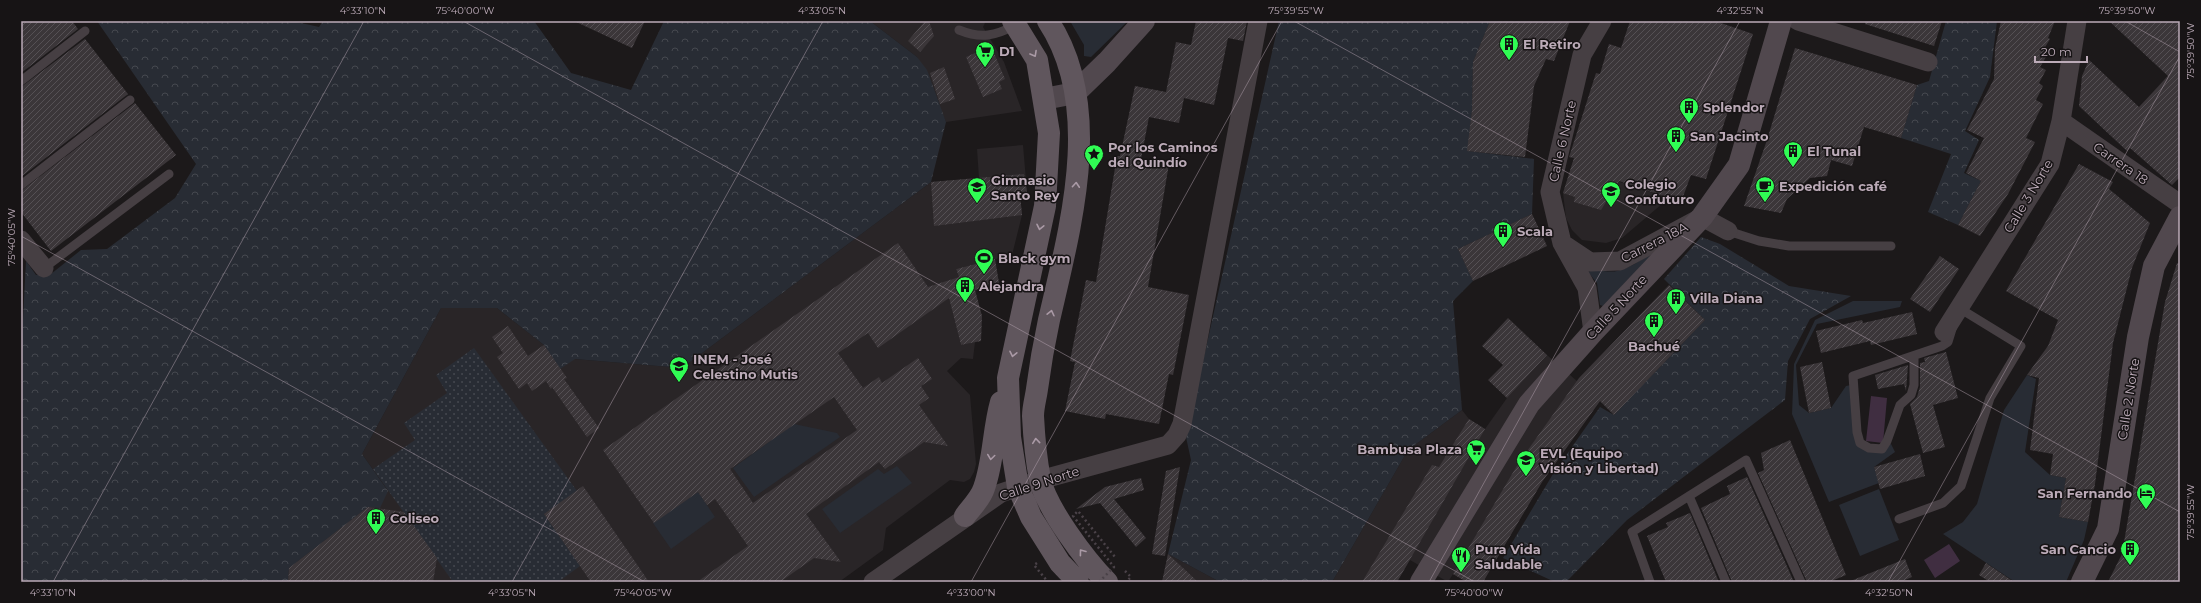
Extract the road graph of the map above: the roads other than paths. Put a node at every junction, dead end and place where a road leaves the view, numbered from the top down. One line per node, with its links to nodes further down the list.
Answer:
1 (1048, 21): 13 (main road)
2 (1144, 21): 13 (street)
3 (1258, 21): 32 (street, Calle 9 Norte)
4 (1602, 21): 24 (street, Calle 6 Norte)
5 (1781, 21): 20 (street, Calle 5 Norte)
6 (1798, 21): 11 (street)
7 (2077, 21): 16 (street, Calle 3 Norte)
8 (1014, 23): 9 (lane); 14 (main road, one-way to 14)
9 (959, 30)
10 (86, 31): 12 (lane)
11 (1928, 62)
12 (21, 81)
13 (1075, 93): 14 (street); 32 (main road, one-way to 13)
14 (1044, 99): 31 (main road, one-way to 31)
15 (130, 100): 18 (lane)
16 (2061, 121): 19 (street, Carrera 18); 27 (street, Calle 3 Norte)
17 (169, 174): 26 (lane)
18 (21, 185)
19 (2180, 204)
20 (1702, 217): 22 (street); 24 (street, Carrera 18A); 28 (street, Calle 5 Norte)
21 (2180, 217): 44 (street, Calle 2 Norte)
22 (1728, 231): 25 (lane)
23 (21, 240): 26 (street)
24 (1562, 243): 28 (street, Calle 6 Norte)
25 (1891, 246)
26 (44, 268)
27 (1960, 307): 29 (street, Calle 3 Norte); 30 (lane); 36 (lane)
28 (1593, 332): 40 (street, Calle 5 Norte)
29 (1944, 332)
30 (1914, 356): 30 (lane)
31 (1008, 378): 33 (main road); 35 (main road, one-way to 35)
32 (1040, 480): 33 (street, Calle 9 Norte); 39 (main road, one-way to 32)
33 (1018, 488): 35 (street, Calle 9 Norte); 38 (main road)
34 (1689, 496): 41 (lane); 42 (lane); 43 (lane)
35 (965, 516): 37 (street, Calle 9 Norte)
36 (1899, 519)
37 (873, 582)
38 (1078, 582)
39 (1107, 582)
40 (1421, 582)
41 (1650, 582)
42 (1726, 582)
43 (1801, 582)
44 (2082, 582)

